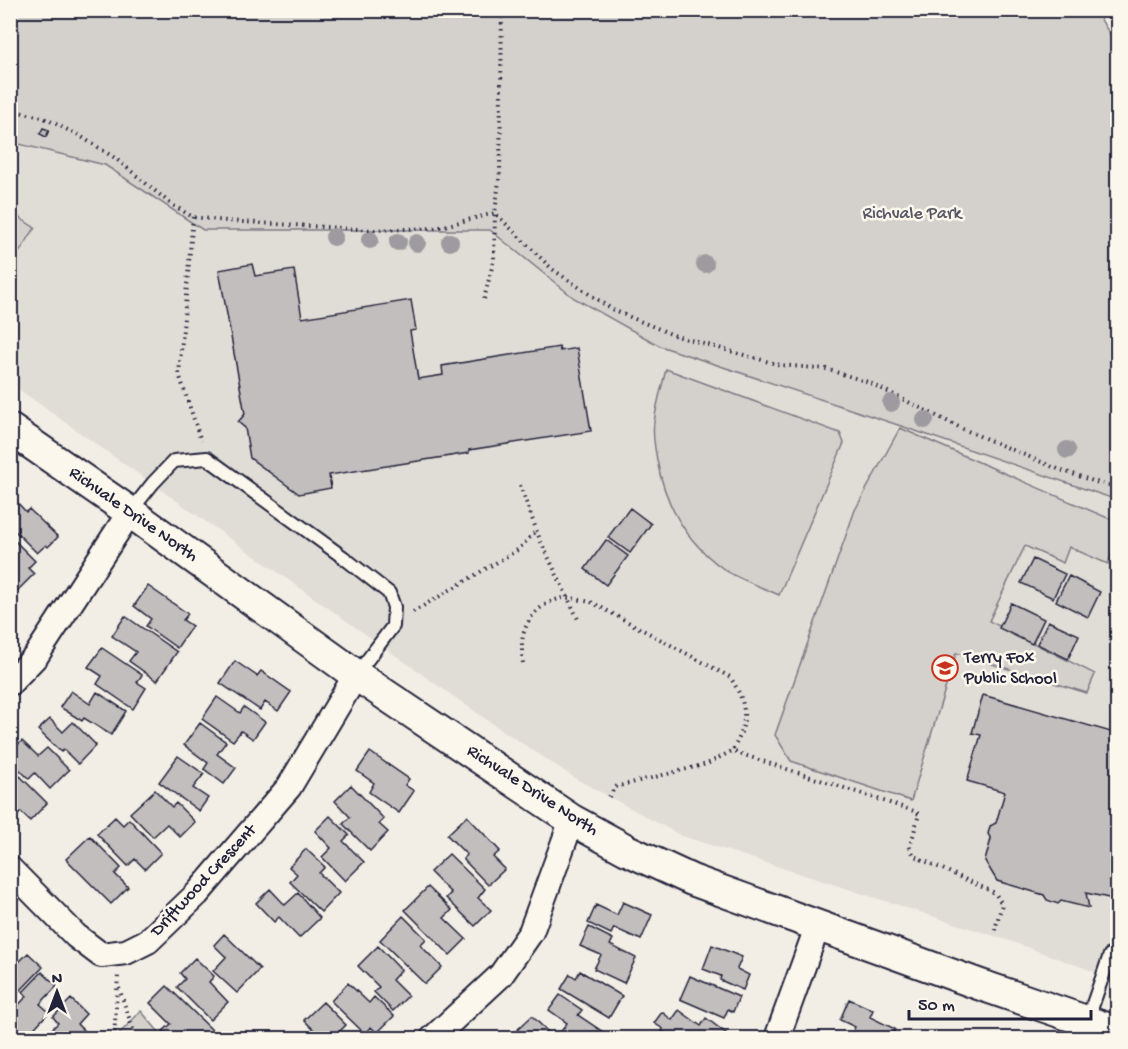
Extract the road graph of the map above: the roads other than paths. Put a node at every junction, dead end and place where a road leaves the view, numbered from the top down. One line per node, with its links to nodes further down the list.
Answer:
1 (10, 429): 2 (street, Richvale Drive North)
2 (130, 512): 3 (street, Richvale Drive North); 3 (lane); 4 (street)
3 (356, 675): 5 (street, Richvale Drive North); 6 (street, Driftwood Crescent)
4 (10, 683)
5 (572, 820): 7 (street, Richvale Drive North); 11 (street)
6 (10, 869)
7 (818, 925): 9 (street, Richvale Drive North); 12 (street)
8 (1118, 951): 9 (lane)
9 (1084, 1030): 10 (street, Richvale Drive North)
10 (1118, 1032)
11 (433, 1038)
12 (777, 1038)

